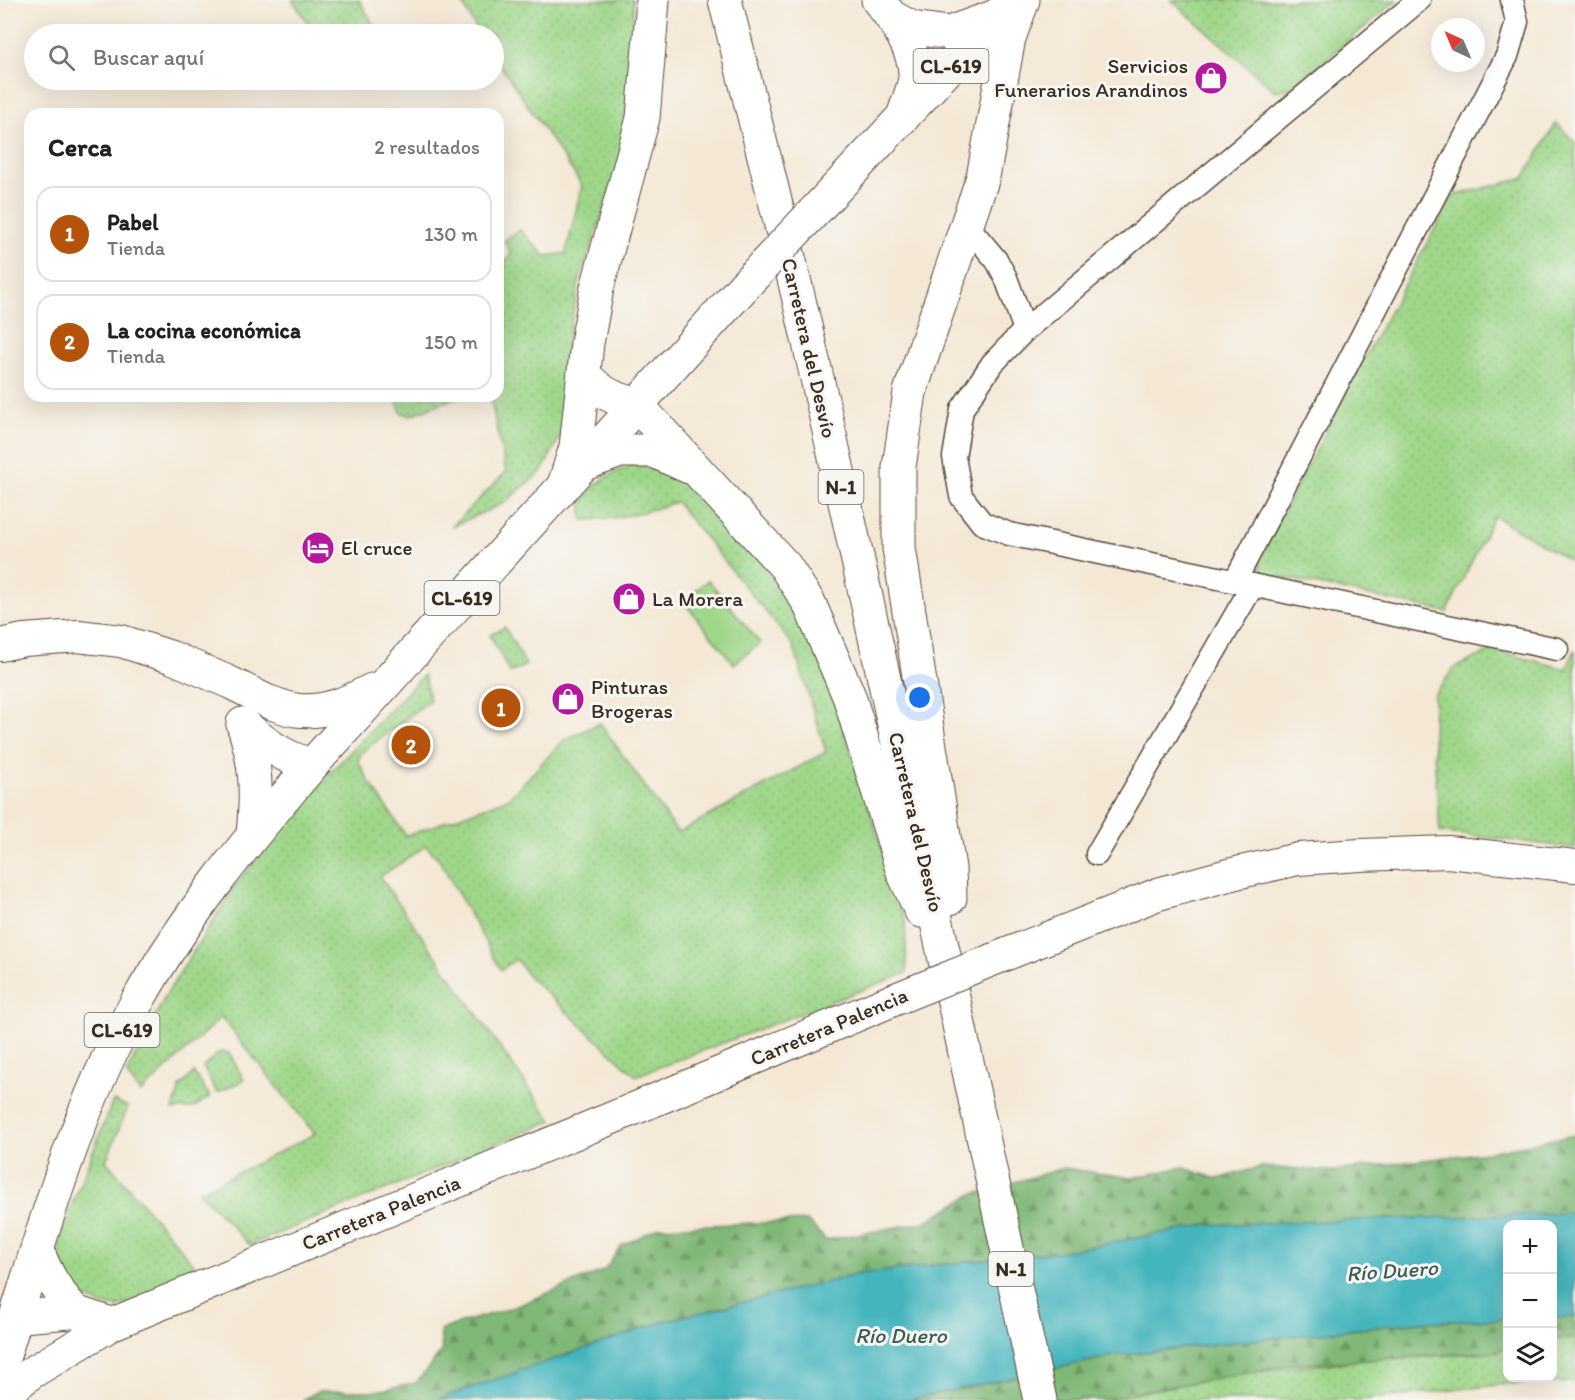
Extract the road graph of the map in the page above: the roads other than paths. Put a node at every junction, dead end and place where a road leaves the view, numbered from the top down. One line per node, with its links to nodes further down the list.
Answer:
1 (653, 0): 10 (main road)
2 (725, 0): 25 (main road, Carretera del Desvío / N-1)
3 (1419, 0): 9 (street)
4 (1512, 0): 14 (street)
5 (1012, 5): 6 (main road); 7 (main road, CL-619); 8 (main road, N-1)
6 (885, 8): 7 (main road)
7 (903, 117): 11 (main road, CL-619, bridge)
8 (967, 225): 9 (street); 26 (main road, N-1)
9 (1025, 330): 14 (street)
10 (584, 375): 11 (main road); 13 (main road)
11 (636, 404): 12 (main road); 13 (main road, CL-619)
12 (699, 472): 13 (main road); 25 (main road)
13 (574, 475): 18 (main road, CL-619)
14 (1244, 583): 16 (street); 23 (street)
15 (0, 645): 17 (street)
16 (1557, 649)
17 (194, 668): 19 (street); 20 (street)
18 (385, 684): 19 (main road); 21 (main road, CL-619)
19 (269, 702): 21 (main road)
20 (243, 724): 21 (main road); 22 (main road)
21 (312, 765): 22 (main road, CL-619)
22 (253, 835): 27 (main road, CL-619)
23 (1097, 854)
24 (1575, 866): 30 (street, Carretera Palencia, bridge)
25 (950, 976): 26 (main road, Carretera del Desvío)
26 (956, 1008): 34 (main road, Carretera del Desvío / N-1)
27 (38, 1250): 28 (street); 29 (main road, CL-619)
28 (76, 1312): 29 (street); 30 (street)
29 (16, 1317): 31 (street); 32 (main road, CL-619)
30 (112, 1324): 31 (street, Carretera Palencia)
31 (73, 1347): 33 (street, Carretera Palencia)
32 (0, 1368)
33 (3, 1400)
34 (1040, 1400)

